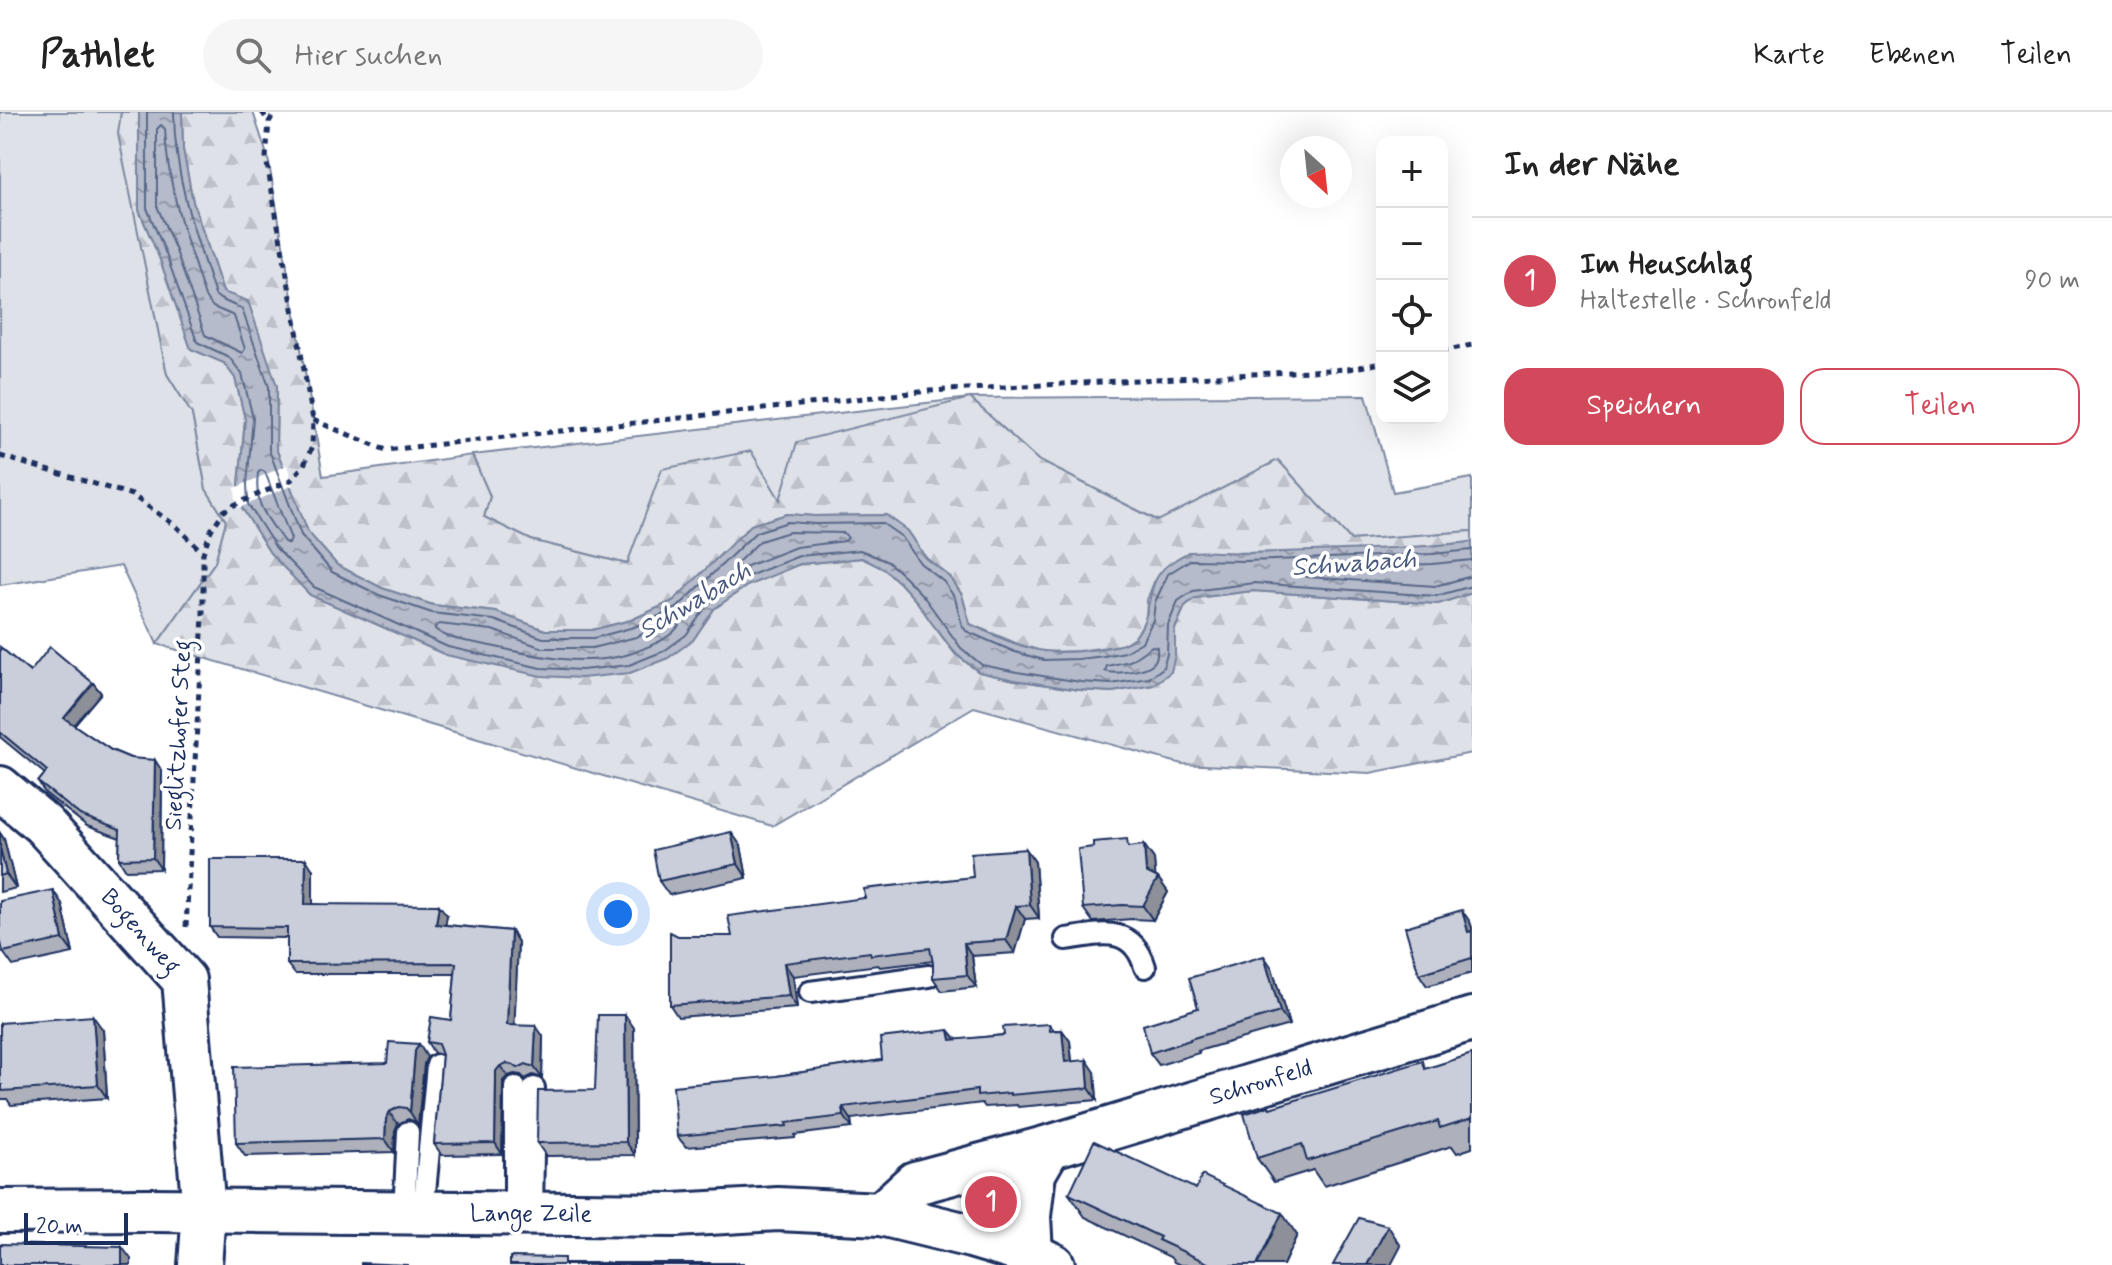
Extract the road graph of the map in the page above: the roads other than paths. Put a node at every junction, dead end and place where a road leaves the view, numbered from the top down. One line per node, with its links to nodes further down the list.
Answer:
1 (0, 788): 12 (street, Bogenweg)
2 (1066, 939): 3 (lane)
3 (1145, 967)
4 (929, 976): 5 (lane)
5 (810, 992)
6 (1472, 1019): 10 (street, Schronfeld)
7 (437, 1065): 13 (lane)
8 (524, 1087): 14 (lane)
9 (408, 1132): 13 (lane)
10 (1049, 1147): 15 (street, Schronfeld); 16 (street)
11 (0, 1211): 12 (street, Lange Zeile)
12 (204, 1211): 13 (street, Lange Zeile); 17 (street, Bogenweg)
13 (414, 1213): 14 (street, Lange Zeile)
14 (524, 1214): 15 (street, Lange Zeile)
15 (881, 1214): 16 (street, Lange Zeile)
16 (1042, 1259)
17 (200, 1265)

